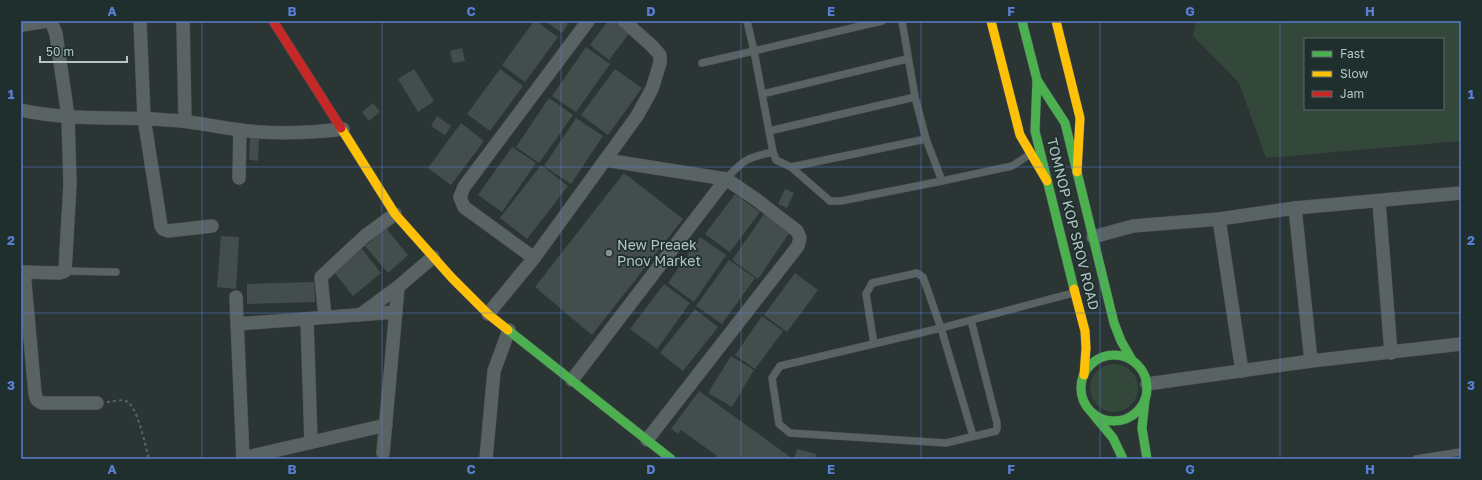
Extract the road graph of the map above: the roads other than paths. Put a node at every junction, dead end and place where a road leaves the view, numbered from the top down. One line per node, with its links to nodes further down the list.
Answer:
1 (49, 21): 13 (street); 21 (street)
2 (140, 21): 22 (street)
3 (182, 21): 23 (street)
4 (273, 21): 24 (main road)
5 (588, 21): 45 (street)
6 (624, 21): 30 (street)
7 (747, 21): 14 (lane)
8 (882, 21): 14 (lane)
9 (902, 21): 15 (lane)
10 (991, 21): 29 (main road)
11 (1022, 21): 17 (main road, TOMNOP KOP SROV ROAD)
12 (1056, 21): 32 (main road)
13 (21, 25)
14 (754, 51): 16 (lane); 18 (lane)
15 (908, 59): 18 (lane); 19 (lane)
16 (702, 63)
17 (1037, 80): 32 (main road, TOMNOP KOP SROV ROAD); 35 (main road, TOMNOP KOP SROV ROAD)
18 (762, 94): 26 (lane)
19 (915, 97): 26 (lane); 27 (lane)
20 (21, 110): 21 (street)
21 (68, 116): 22 (street); 46 (street)
22 (144, 118): 23 (street); 42 (street)
23 (184, 121): 25 (street)
24 (343, 129): 25 (street); 40 (main road)
25 (240, 130): 33 (street)
26 (769, 130): 28 (lane)
27 (926, 139): 31 (lane); 36 (lane)
28 (773, 152): 31 (lane); 34 (lane)
29 (1031, 154): 35 (main road); 36 (lane)
30 (606, 160): 34 (street); 45 (street)
31 (791, 168): 36 (lane)
32 (1077, 172): 43 (main road, TOMNOP KOP SROV ROAD)
33 (239, 178)
34 (726, 179): 68 (street); 75 (street)
35 (1047, 181): 50 (main road, TOMNOP KOP SROV ROAD)
36 (942, 182)
37 (1461, 193): 38 (street)
38 (1379, 202): 39 (street); 63 (street)
39 (1295, 208): 41 (street); 65 (street)
40 (395, 214): 44 (main road); 55 (street)
41 (1218, 219): 43 (street); 66 (street)
42 (212, 226)
43 (1093, 237): 64 (main road, TOMNOP KOP SROV ROAD)
44 (433, 257): 49 (street); 53 (main road)
45 (534, 258): 53 (street)
46 (65, 271): 47 (street); 48 (lane)
47 (22, 272): 71 (street)
48 (116, 272)
49 (398, 287): 52 (street); 54 (street)
50 (1075, 293): 57 (lane); 67 (main road, TOMNOP KOP SROV ROAD)
51 (236, 298): 58 (street)
52 (396, 312): 54 (street); 73 (street)
53 (488, 314): 60 (main road)
54 (360, 315): 55 (street)
55 (325, 317): 56 (street)
56 (307, 319): 58 (street); 76 (street)
57 (971, 320): 59 (lane); 74 (lane)
58 (237, 324): 79 (street)
59 (940, 328): 61 (lane); 61 (lane); 74 (lane)
60 (509, 330): 68 (main road); 80 (street)
61 (874, 344): 74 (lane)
62 (1461, 344): 63 (street)
63 (1391, 353): 65 (street)
64 (1132, 360): 67 (main road); 69 (main road)
65 (1311, 361): 66 (street)
66 (1242, 371): 69 (street)
67 (1084, 375): 72 (main road)
68 (572, 380): 75 (main road)
69 (1147, 384): 70 (main road)
70 (1145, 400): 72 (main road); 83 (main road)
71 (97, 403)
72 (1092, 413): 82 (main road)
73 (386, 425): 76 (street); 78 (street)
74 (973, 436)
75 (647, 440): 81 (main road)
76 (311, 442): 79 (street)
77 (1461, 452): 84 (lane)
78 (383, 453)
79 (243, 458)
80 (486, 459)
81 (671, 459)
82 (1123, 459)
83 (1147, 459)
84 (1416, 459)

